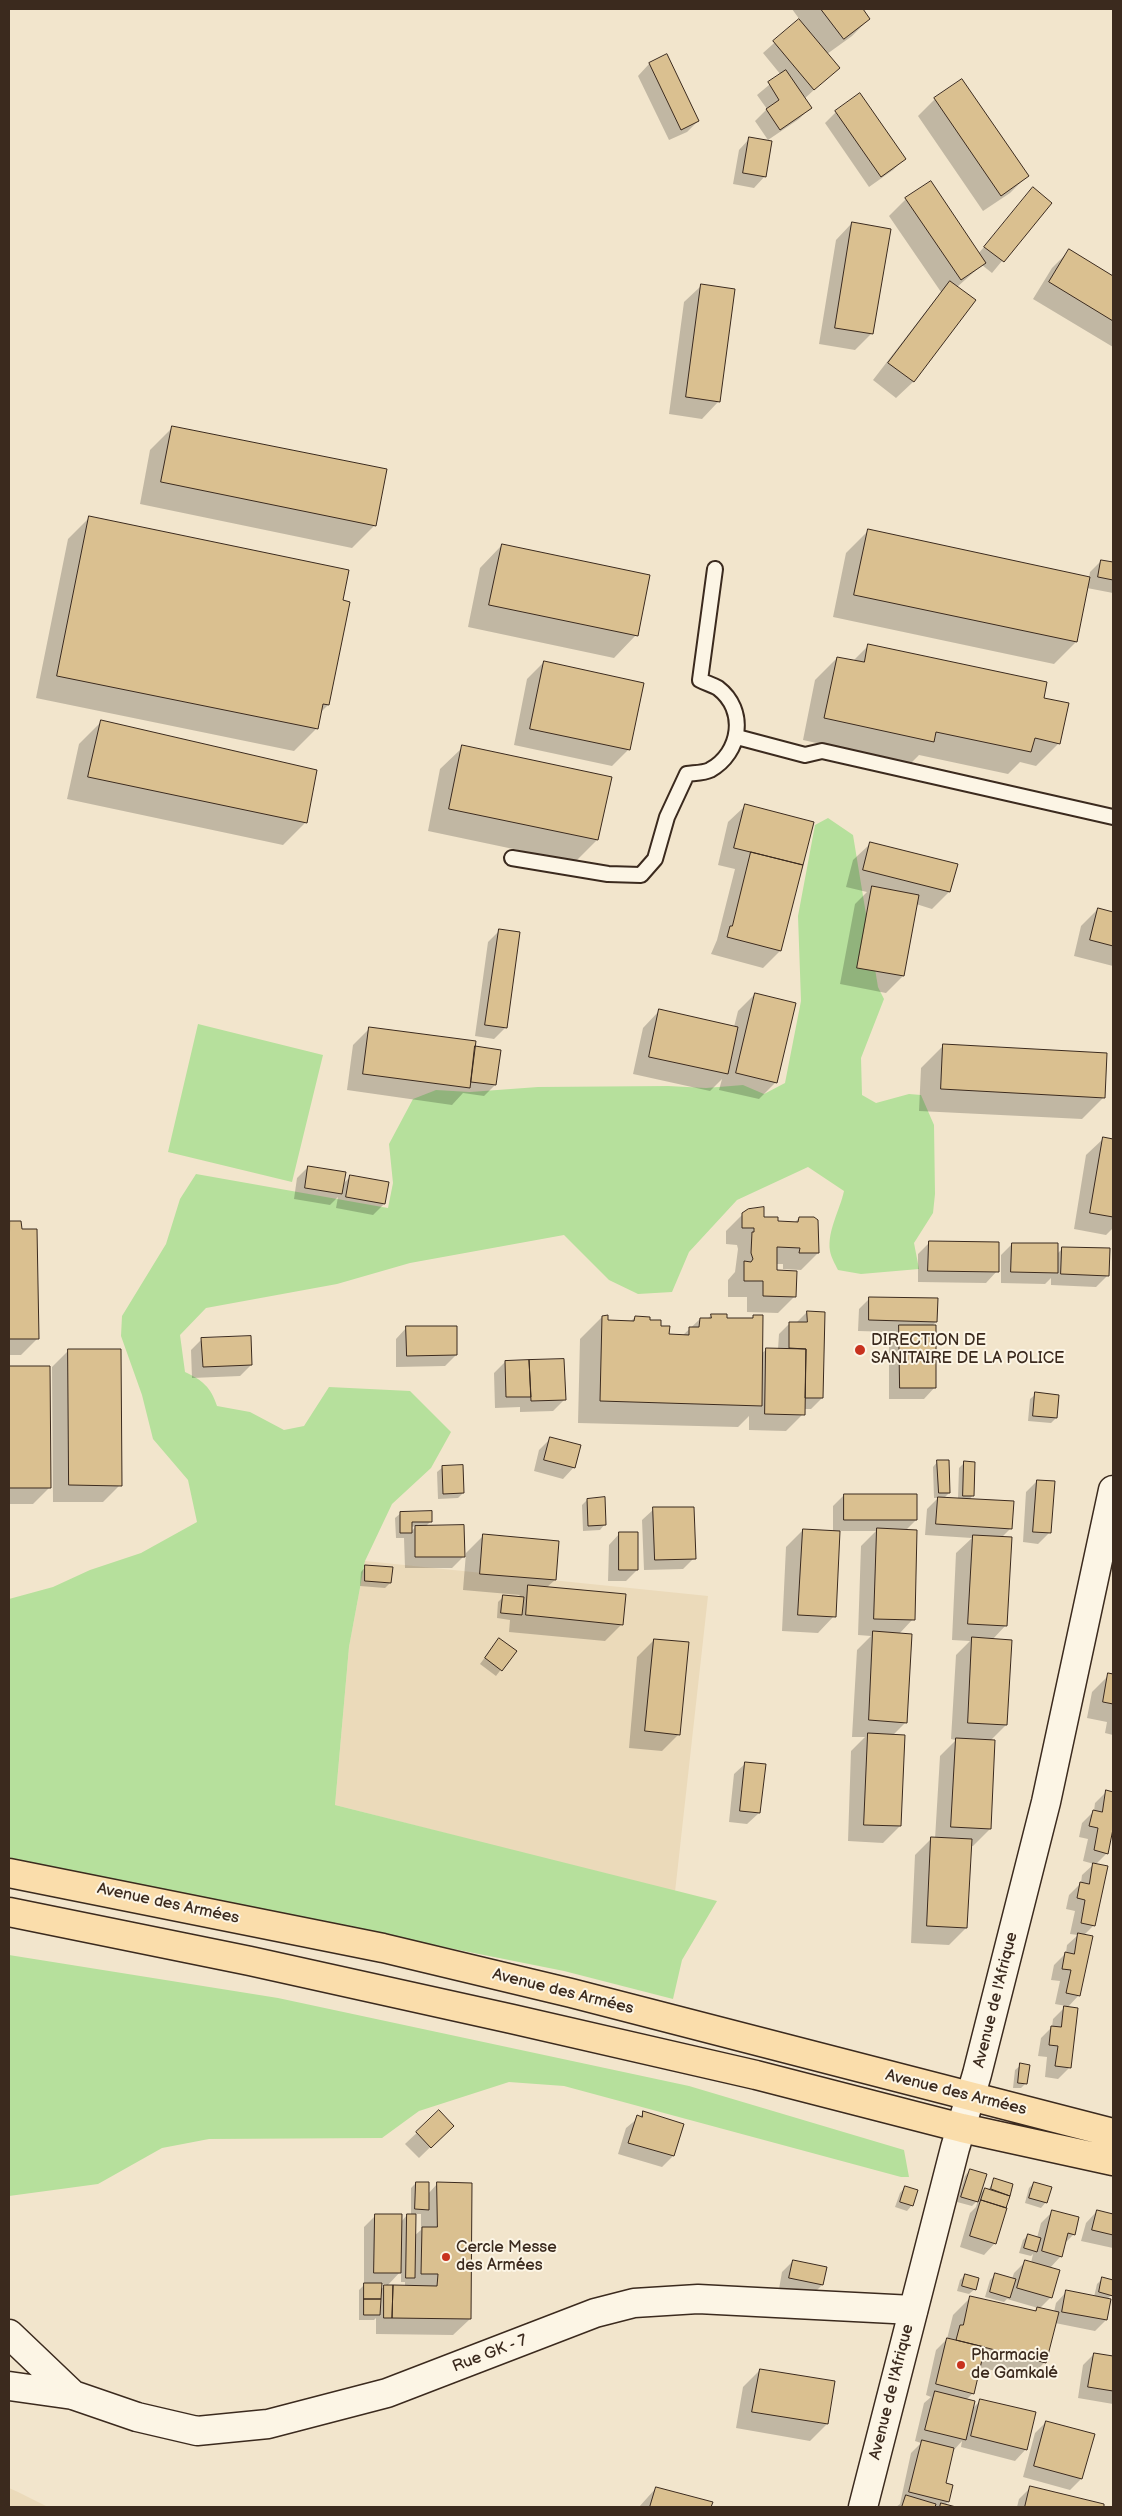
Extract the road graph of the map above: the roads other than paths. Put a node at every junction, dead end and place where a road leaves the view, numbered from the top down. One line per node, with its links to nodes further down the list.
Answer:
1 (715, 569): 2 (lane)
2 (737, 737): 3 (lane); 4 (lane)
3 (1113, 817)
4 (512, 858)
5 (1113, 1490): 6 (main road, Avenue de l'Afrique)
6 (1107, 1549): 11 (main road, Avenue de l'Afrique)
7 (9, 1873): 8 (highway, Avenue des Armées)
8 (91, 1888): 10 (highway); 11 (highway, Avenue des Armées)
9 (9, 1912): 10 (highway, Avenue des Armées)
10 (84, 1927): 12 (highway, Avenue des Armées)
11 (971, 2097): 12 (main road, Avenue de l'Afrique); 13 (highway, Avenue des Armées)
12 (962, 2128): 14 (highway, Avenue des Armées); 15 (main road, Avenue de l'Afrique)
13 (1113, 2133)
14 (1113, 2161)
15 (914, 2310): 18 (main road, Rue GK - 7); 19 (main road, Avenue de l'Afrique)
16 (9, 2334): 18 (main road)
17 (9, 2386): 18 (main road)
18 (73, 2395)
19 (863, 2507)

